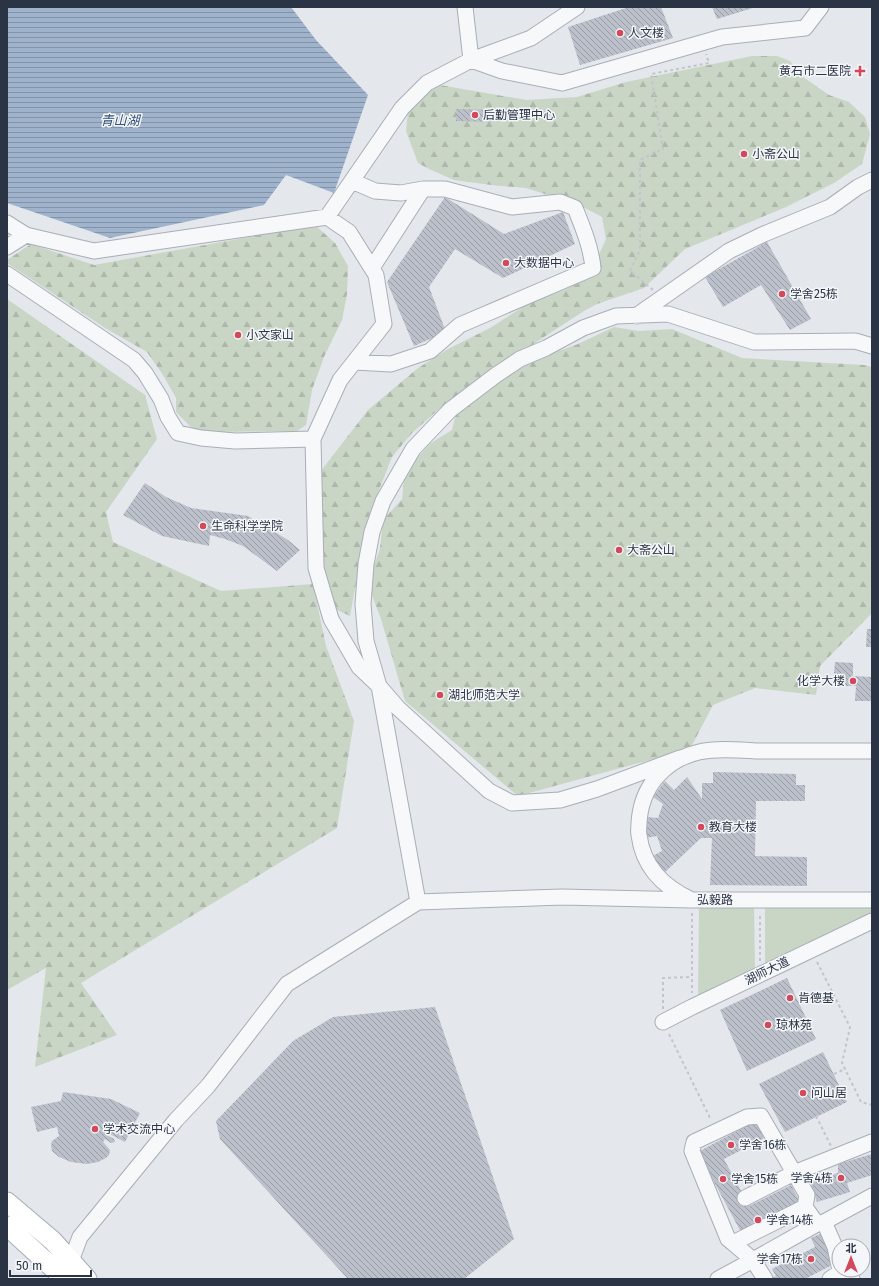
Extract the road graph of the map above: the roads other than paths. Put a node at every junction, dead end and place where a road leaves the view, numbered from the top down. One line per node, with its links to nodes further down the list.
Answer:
1 (464, 7): 4 (street)
2 (577, 7): 4 (street)
3 (820, 7): 4 (street)
4 (471, 60): 6 (street)
5 (872, 180): 14 (street)
6 (352, 181): 7 (street); 8 (street)
7 (422, 189): 12 (street); 16 (street)
8 (327, 217): 10 (street); 12 (street)
9 (7, 223): 10 (street)
10 (26, 235): 11 (street)
11 (7, 247)
12 (372, 268): 16 (street)
13 (7, 274): 17 (street)
14 (635, 316): 15 (street); 18 (street)
15 (872, 346)
16 (354, 362): 17 (street)
17 (314, 438): 18 (street)
18 (380, 686): 20 (street); 23 (street)
19 (872, 751): 20 (street, 弘毅路)
20 (680, 758): 21 (street, 弘毅路)
21 (692, 900): 22 (street, 弘毅路); 23 (street)
22 (872, 900)
23 (418, 902): 37 (street)
24 (872, 921): 25 (street, 湖师大道)
25 (663, 1022)
26 (872, 1142): 27 (street)
27 (794, 1173): 29 (street); 31 (street); 35 (street)
28 (872, 1196): 32 (street)
29 (745, 1198)
30 (7, 1202): 37 (main road)
31 (805, 1206): 32 (street); 35 (street)
32 (820, 1223): 34 (street); 36 (street)
33 (7, 1226): 37 (main road)
34 (831, 1240)
35 (732, 1243): 36 (street)
36 (753, 1260): 39 (street); 40 (street)
37 (63, 1274): 38 (main road)
38 (86, 1279)
39 (718, 1279)
40 (765, 1279)

